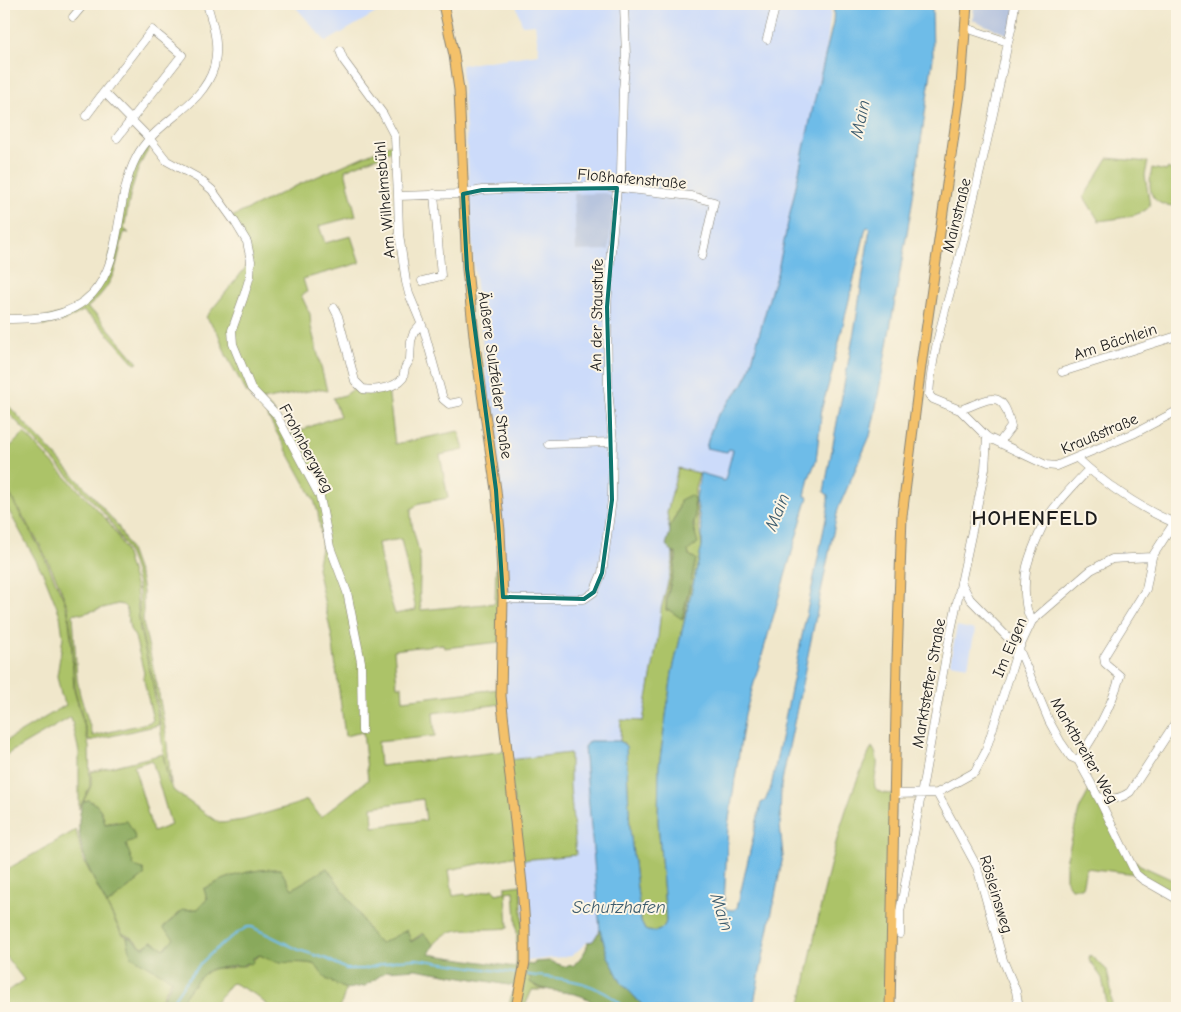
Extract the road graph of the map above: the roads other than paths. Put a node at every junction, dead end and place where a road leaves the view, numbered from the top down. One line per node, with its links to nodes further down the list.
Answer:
1 (84, 4): 8 (street)
2 (207, 4): 17 (street)
3 (444, 4): 20 (main road, Äußere Sulzfelder Straße)
4 (624, 4): 18 (street, An der Staustufe)
5 (776, 4): 10 (street)
6 (967, 4): 9 (main road)
7 (1015, 4): 11 (street, Mainstraße)
8 (73, 17)
9 (966, 28): 11 (street); 50 (main road)
10 (767, 38)
11 (1008, 42): 29 (street, Mainstraße)
12 (340, 51): 21 (street, Am Wilhelmsbühl)
13 (104, 92): 14 (street); 15 (street, Frohnbergweg); 15 (street)
14 (86, 116)
15 (131, 121): 16 (street); 17 (street, Frohnbergweg)
16 (117, 138)
17 (149, 138): 25 (street); 46 (street, Frohnbergweg)
18 (618, 188): 20 (street, Floßhafenstraße); 22 (street, Floßhafenstraße); 34 (street, An der Staustufe)
19 (434, 194): 20 (street, Floßhafenstraße); 21 (street, Floßhafenstraße); 23 (street)
20 (463, 194): 42 (main road, Äußere Sulzfelder Straße)
21 (398, 196): 26 (street, Am Wilhelmsbühl)
22 (702, 256)
23 (422, 281)
24 (334, 308): 26 (street)
25 (4, 319)
26 (421, 324): 30 (street, Am Wilhelmsbühl)
27 (1177, 336): 28 (street, Am Bächlein)
28 (1062, 372)
29 (928, 395): 31 (street, Kraußstraße)
30 (459, 402)
31 (960, 410): 33 (street, Kraußstraße); 35 (street)
32 (1177, 411): 37 (street, Kraußstraße)
33 (987, 436): 35 (street, Kraußstraße); 41 (street, Marktstefter Straße)
34 (613, 442): 36 (street); 42 (street, An der Staustufe)
35 (1002, 443): 37 (street, Kraußstraße)
36 (548, 444)
37 (1077, 458): 38 (street)
38 (1089, 469): 39 (street); 43 (street)
39 (1176, 523): 40 (street)
40 (1152, 556): 43 (street, Im Eigen); 47 (street)
41 (961, 582): 44 (street, Marktbreiter Weg); 48 (street, Marktstefter Straße)
42 (503, 597): 54 (main road, Äußere Sulzfelder Straße)
43 (1032, 621): 44 (street, Im Eigen)
44 (1020, 649): 47 (street, Marktbreiter Weg); 49 (street, Im Eigen)
45 (1177, 720): 51 (street)
46 (362, 732)
47 (1078, 760): 51 (street, Marktbreiter Weg)
48 (922, 792): 49 (street); 50 (street); 53 (street, Marktstefter Straße)
49 (938, 793): 56 (street, Rösleinsweg)
50 (895, 794): 55 (main road)
51 (1098, 797): 52 (street, Marktbreiter Weg)
52 (1177, 899)
53 (900, 934)
54 (516, 1008)
55 (890, 1008)
56 (1019, 1008)

